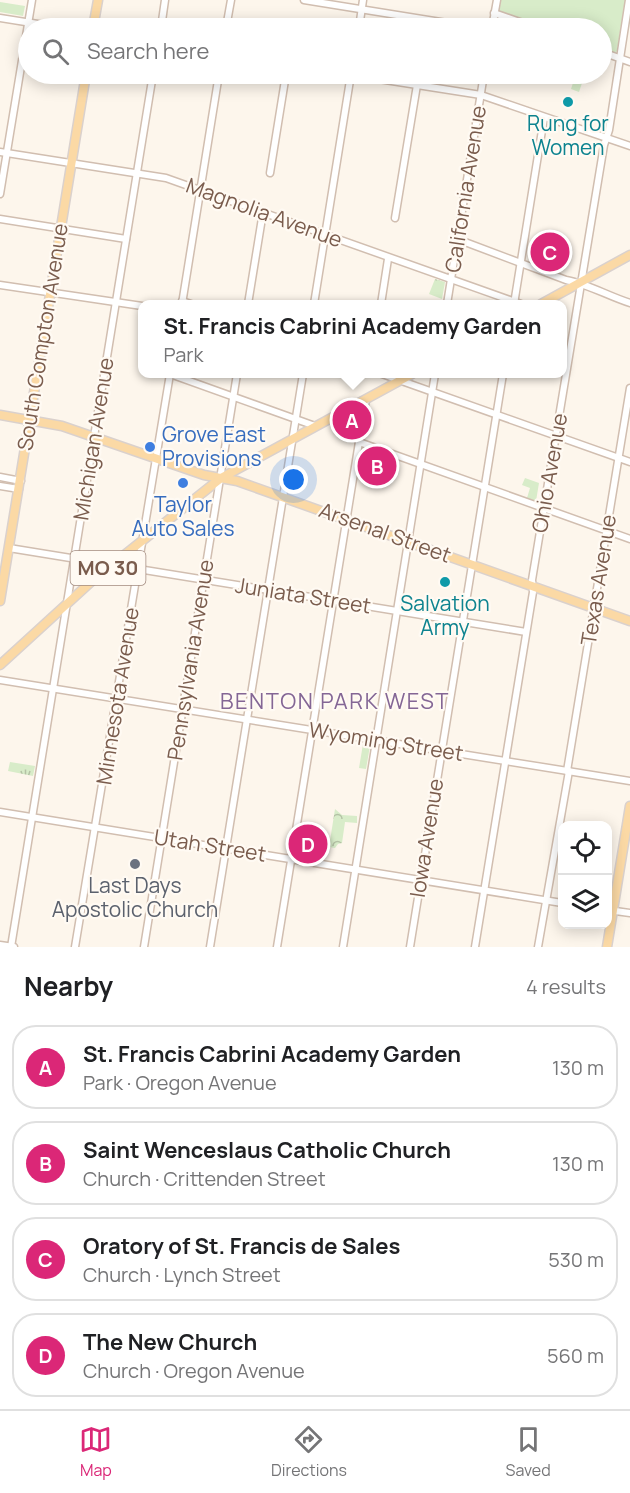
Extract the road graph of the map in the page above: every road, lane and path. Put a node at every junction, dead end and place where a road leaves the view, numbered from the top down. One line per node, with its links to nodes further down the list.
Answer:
1 (32, 0): 12 (street)
2 (98, 0): 13 (main road)
3 (165, 0): 14 (street)
4 (231, 0): 15 (street)
5 (304, 0): 9 (street)
6 (363, 0): 9 (street)
7 (496, 0): 10 (street)
8 (629, 0): 22 (street, Ohio Avenue)
9 (362, 9): 16 (street); 17 (street)
10 (494, 13): 18 (street); 19 (street)
11 (0, 18): 20 (street)
12 (29, 18)
13 (95, 18)
14 (162, 18)
15 (228, 18)
16 (361, 18)
17 (417, 18)
18 (493, 18)
19 (508, 18)
20 (18, 21)
21 (612, 55): 22 (street)
22 (620, 58): 23 (street); 35 (street, Ohio Avenue)
23 (630, 62)
24 (18, 77): 37 (street)
25 (84, 84): 38 (main road, South Compton Avenue)
26 (151, 84): 39 (street, Michigan Avenue)
27 (217, 84): 41 (street)
28 (284, 84): 40 (street)
29 (348, 84): 47 (street)
30 (411, 84): 32 (street)
31 (483, 84): 33 (street, California Avenue)
32 (417, 85): 33 (street); 44 (street)
33 (481, 95): 34 (street); 49 (street, California Avenue)
34 (544, 118): 35 (street); 52 (street)
35 (606, 137): 36 (street); 54 (street, Ohio Avenue)
36 (630, 146)
37 (4, 152): 38 (street, Magnolia Avenue); 42 (street)
38 (72, 162): 39 (street, Magnolia Avenue); 46 (main road, South Compton Avenue)
39 (137, 172): 41 (street, Magnolia Avenue); 48 (street, Michigan Avenue)
40 (270, 173)
41 (200, 190): 43 (street, Magnolia Avenue); 57 (street)
42 (0, 194)
43 (263, 212): 47 (street, Magnolia Avenue); 58 (street)
44 (395, 218)
45 (0, 219): 46 (street)
46 (61, 229): 48 (street); 56 (main road, South Compton Avenue)
47 (325, 235): 51 (street, Magnolia Avenue); 59 (street)
48 (126, 239): 65 (street, Michigan Avenue)
49 (457, 239): 52 (street); 53 (street, California Avenue)
50 (630, 255): 54 (main road)
51 (388, 259): 53 (street, Magnolia Avenue); 60 (street)
52 (520, 263): 54 (street); 63 (street)
53 (451, 280): 61 (street, California Avenue); 62 (street, Magnolia Avenue)
54 (581, 283): 64 (main road); 66 (street); 68 (street, Ohio Avenue)
55 (0, 285): 56 (street)
56 (50, 292): 65 (street); 85 (main road, South Compton Avenue)
57 (182, 300)
58 (249, 300)
59 (315, 300)
60 (382, 300)
61 (448, 300)
62 (506, 300)
63 (517, 300)
64 (549, 300)
65 (116, 302): 67 (street); 88 (street, Michigan Avenue)
66 (630, 303)
67 (138, 305)
68 (567, 372)
69 (169, 378): 93 (street, Minnesota Avenue)
70 (181, 378): 81 (street)
71 (236, 378): 81 (street, Pennsylvania Avenue)
72 (302, 378): 86 (street)
73 (394, 378): 78 (street)
74 (404, 378): 78 (main road, MO 30)
75 (434, 378): 80 (street)
76 (502, 378): 83 (street, Iowa Avenue)
77 (566, 378): 89 (street, Ohio Avenue)
78 (400, 380): 80 (street); 82 (main road, MO 30)
79 (630, 388): 92 (street, Texas Avenue)
80 (432, 391): 83 (street); 95 (street)
81 (233, 397): 86 (street); 97 (street, Pennsylvania Avenue)
82 (366, 399): 87 (main road, MO 30); 91 (street)
83 (496, 414): 89 (street); 100 (street, Iowa Avenue)
84 (0, 415): 85 (main road, Arsenal Street)
85 (30, 419): 88 (main road, Arsenal Street); 98 (main road, South Compton Avenue)
86 (296, 419): 87 (street); 90 (street)
87 (315, 426): 90 (main road, MO 30)
88 (94, 436): 93 (main road, Arsenal Street); 109 (street, Michigan Avenue)
89 (557, 436): 92 (street); 102 (street, Ohio Avenue)
90 (293, 438): 97 (main road, MO 30); 101 (street)
91 (359, 442): 95 (street); 103 (street)
92 (619, 458): 94 (street); 104 (street, Texas Avenue)
93 (157, 459): 97 (main road, Arsenal Street); 105 (street, Minnesota Avenue)
94 (630, 462)
95 (422, 465): 100 (street); 107 (street)
96 (0, 477): 98 (street)
97 (221, 478): 101 (main road, Arsenal Street); 105 (main road, MO 30); 113 (street, Pennsylvania Avenue)
98 (20, 485): 99 (street); 108 (main road, South Compton Avenue)
99 (0, 486)
100 (484, 487): 102 (street); 110 (street, Iowa Avenue)
101 (283, 497): 103 (main road, Arsenal Street); 115 (street)
102 (545, 508): 104 (street); 114 (street, Ohio Avenue)
103 (346, 520): 107 (main road, Arsenal Street); 116 (street)
104 (607, 530): 106 (street); 119 (street, Texas Avenue)
105 (144, 539): 111 (main road, MO 30); 112 (street, Minnesota Avenue)
106 (630, 539)
107 (409, 542): 110 (main road, Arsenal Street); 120 (street)
108 (9, 548): 109 (street, Juniata Street); 117 (main road, South Compton Avenue)
109 (74, 559): 111 (street, Juniata Street); 118 (street, Michigan Avenue)
110 (471, 564): 114 (main road, Arsenal Street); 122 (street, Iowa Avenue)
111 (111, 565): 112 (street, Juniata Street); 118 (main road, MO 30)
112 (139, 570): 113 (street, Juniata Street); 127 (street, Minnesota Avenue)
113 (204, 580): 115 (street, Juniata Street); 128 (street, Pennsylvania Avenue)
114 (533, 586): 119 (main road, Arsenal Street); 123 (street, Ohio Avenue)
115 (268, 590): 116 (street, Juniata Street); 129 (street)
116 (333, 600): 120 (street, Juniata Street); 130 (street)
117 (0, 601)
118 (67, 604): 124 (main road, MO 30); 126 (street, Michigan Avenue)
119 (594, 608): 121 (main road, Arsenal Street); 134 (street, Texas Avenue)
120 (398, 610): 122 (street, Juniata Street); 131 (street)
121 (630, 621)
122 (462, 622): 123 (street, Juniata Street); 132 (street, Iowa Avenue)
123 (526, 632): 133 (street, Ohio Avenue)
124 (0, 665)
125 (0, 680): 126 (street, Wyoming Street)
126 (53, 688): 127 (street, Wyoming Street); 138 (street, Michigan Avenue)
127 (117, 699): 128 (street, Wyoming Street); 139 (street, Minnesota Avenue)
128 (183, 709): 129 (street, Wyoming Street); 140 (street, Pennsylvania Avenue)
129 (247, 719): 130 (street, Wyoming Street); 141 (street)
130 (312, 730): 131 (street, Wyoming Street); 142 (street)
131 (377, 740): 132 (street, Wyoming Street); 143 (street)
132 (442, 751): 133 (street, Wyoming Street); 144 (street, Iowa Avenue)
133 (504, 761): 134 (street, Wyoming Street); 145 (street, Ohio Avenue)
134 (568, 771): 135 (street, Wyoming Street); 146 (street, Texas Avenue)
135 (630, 781)
136 (630, 806): 147 (main road)
137 (0, 812): 138 (street, Utah Street)
138 (32, 818): 139 (street, Utah Street); 153 (street, Michigan Avenue)
139 (96, 828): 140 (street, Utah Street); 154 (street, Minnesota Avenue)
140 (162, 838): 141 (street, Utah Street); 155 (street, Pennsylvania Avenue)
141 (226, 849): 142 (street, Utah Street); 156 (street)
142 (291, 859): 143 (street, Utah Street); 157 (street)
143 (356, 870): 144 (street, Utah Street); 158 (street)
144 (421, 880): 145 (street, Utah Street); 159 (street, Iowa Avenue)
145 (484, 890): 146 (street, Utah Street); 160 (street, Ohio Avenue)
146 (548, 900): 148 (street, Utah Street); 161 (street, Texas Avenue)
147 (612, 900)
148 (558, 902)
149 (612, 910): 150 (street)
150 (630, 913)
151 (608, 929): 162 (main road)
152 (0, 945): 153 (street)
153 (12, 947)
154 (75, 947)
155 (144, 947)
156 (210, 947)
157 (277, 947)
158 (343, 947)
159 (410, 947)
160 (475, 947)
161 (538, 947)
162 (607, 947)

